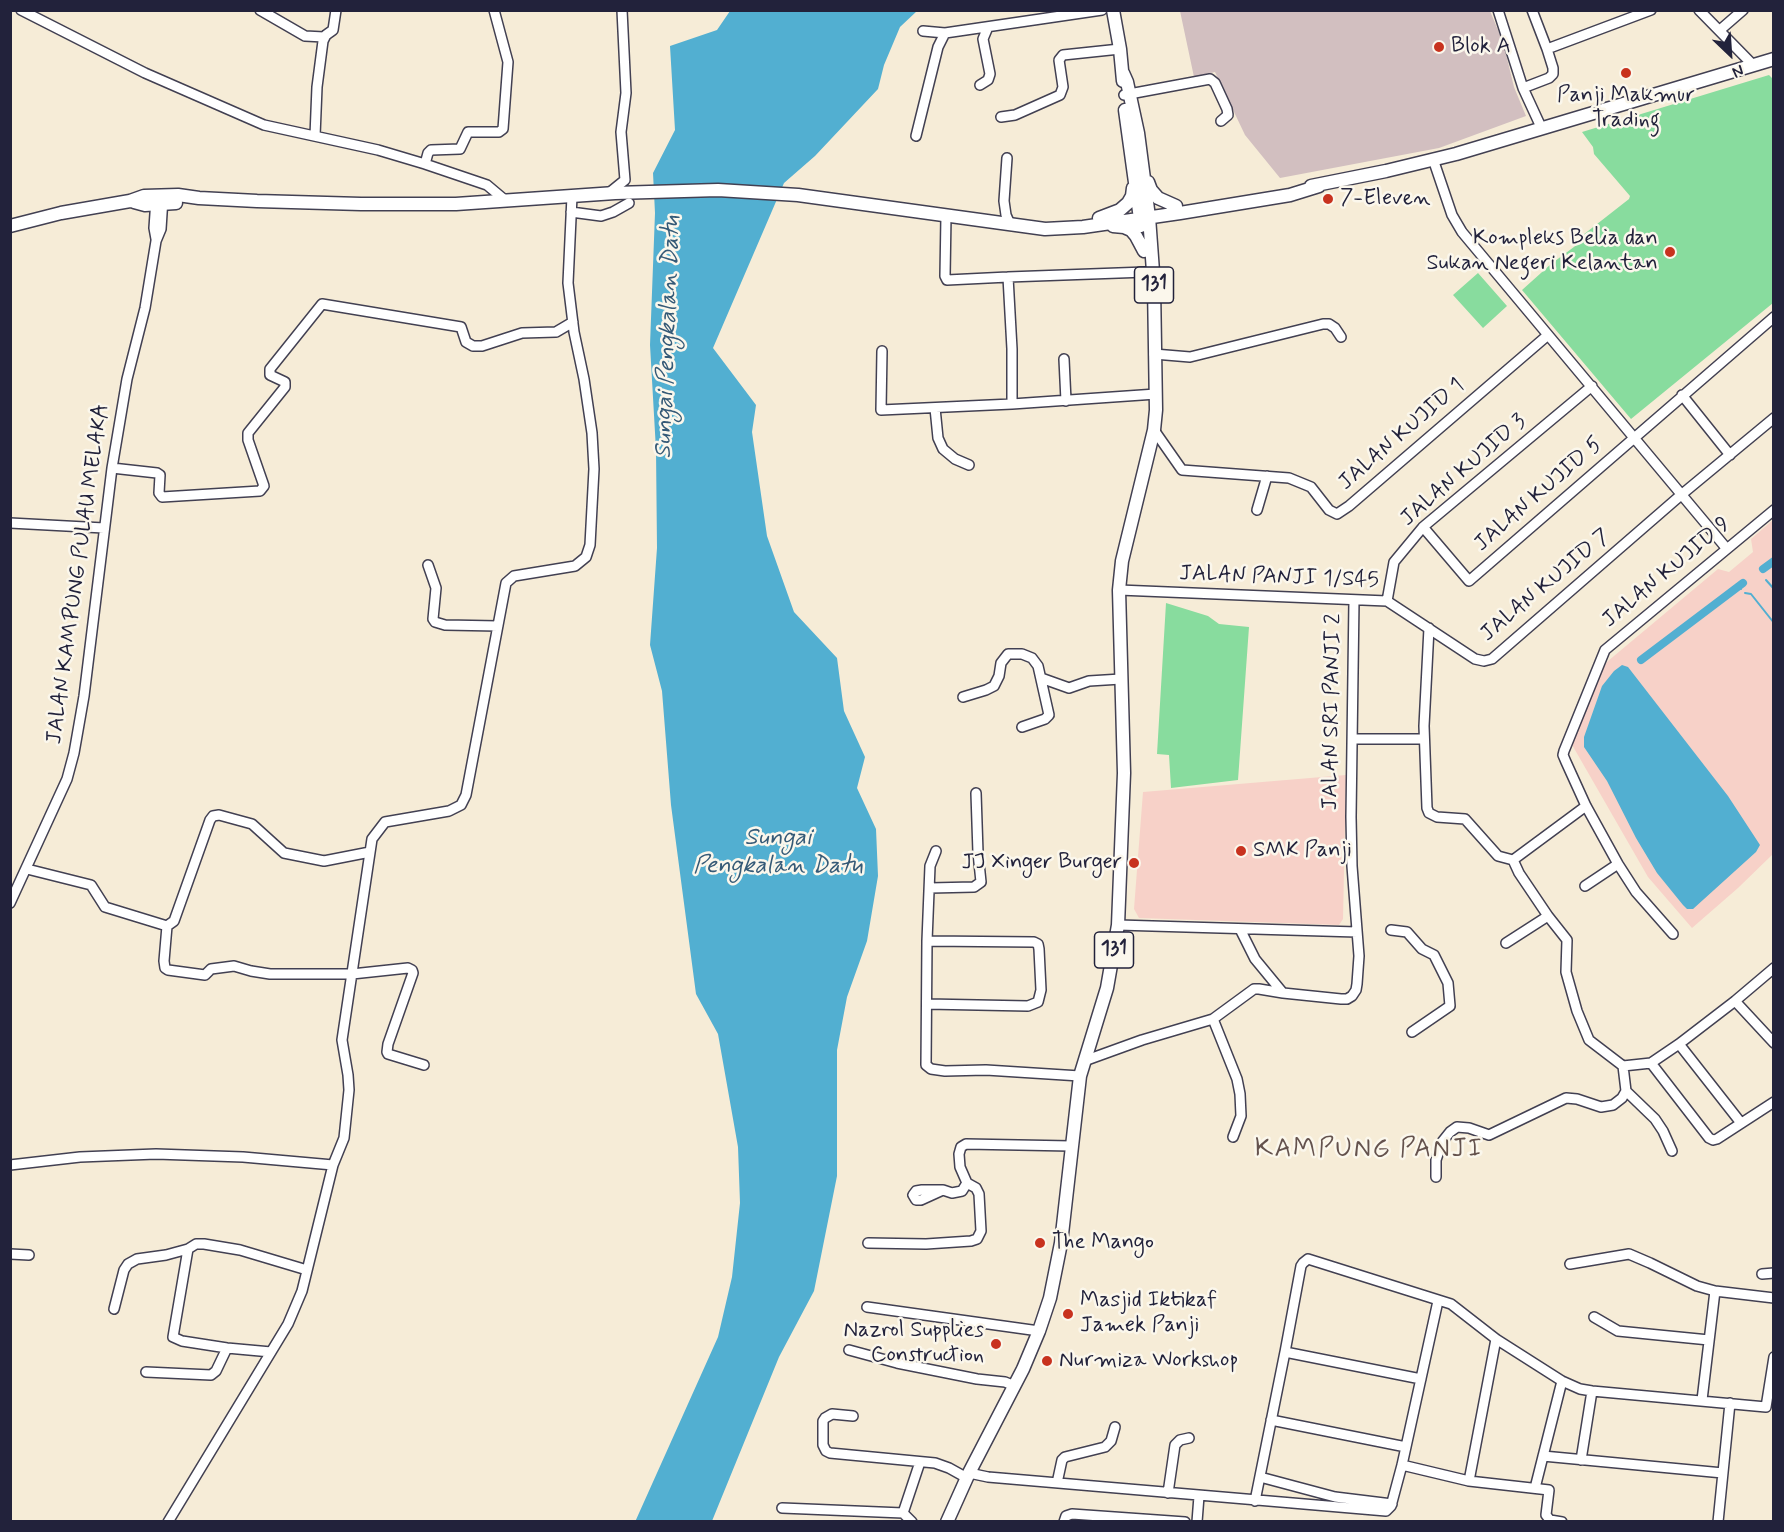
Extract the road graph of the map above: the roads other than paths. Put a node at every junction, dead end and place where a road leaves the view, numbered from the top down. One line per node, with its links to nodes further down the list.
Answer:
1 (21, 10): 28 (street)
2 (260, 10): 17 (street)
3 (336, 10): 17 (street)
4 (494, 10): 32 (street)
5 (622, 10): 34 (street)
6 (1102, 10): 13 (street)
7 (1113, 10): 18 (main road)
8 (1498, 10): 23 (street)
9 (1532, 10): 19 (street)
10 (1650, 10): 19 (street)
11 (1699, 10): 14 (street)
12 (1743, 10): 14 (street)
13 (988, 27): 16 (street); 22 (street)
14 (1720, 30): 21 (street)
15 (923, 31): 16 (street)
16 (945, 33): 29 (street)
17 (324, 37): 28 (street)
18 (1120, 49): 24 (main road, 131); 25 (street)
19 (1547, 49): 23 (street)
20 (1773, 59): 21 (main road)
21 (1753, 65): 27 (main road)
22 (980, 85)
23 (1523, 88): 27 (street)
24 (1127, 95): 26 (street); 33 (main road, 131)
25 (1001, 117)
26 (1221, 121)
27 (1541, 127): 31 (main road)
28 (315, 136): 32 (street)
29 (916, 136)
30 (1007, 158): 44 (street)
31 (1433, 159): 39 (main road); 51 (street)
32 (425, 164): 37 (street)
33 (1138, 166): 39 (main road); 41 (main road, 131); 43 (main road)
34 (612, 193): 35 (main road); 42 (main road)
35 (572, 196): 37 (main road); 40 (street)
36 (160, 200): 37 (main road); 45 (main road); 67 (street, JALAN KAMPUNG PULAU MELAKA)
37 (506, 201)
38 (629, 203): 40 (street)
39 (1178, 209): 41 (main road); 46 (main road)
40 (571, 212): 50 (street)
41 (1144, 215): 43 (main road); 46 (main road, 131)
42 (946, 216): 44 (main road); 48 (street)
43 (1099, 221): 44 (main road); 46 (main road)
44 (1010, 224)
45 (10, 226)
46 (1148, 250): 47 (main road, 131); 54 (main road, 131)
47 (1146, 272): 48 (street); 54 (main road, 131)
48 (1008, 277): 60 (street)
49 (1773, 316): 58 (street, JALAN KUJID 5)
50 (573, 322): 67 (street); 80 (street)
51 (1548, 334): 56 (street); 68 (street, JALAN KUJID 1)
52 (1341, 337): 54 (street)
53 (882, 351): 61 (street)
54 (1154, 354): 57 (main road, 131)
55 (1064, 359): 59 (street)
56 (1592, 387): 64 (street); 73 (street, JALAN KUJID 3)
57 (1156, 394): 59 (street); 63 (main road, 131)
58 (1682, 395): 64 (street, JALAN KUJID 5); 65 (street)
59 (1066, 401): 60 (street)
60 (1012, 404): 61 (street)
61 (935, 408): 66 (street)
62 (1773, 418): 65 (street, JALAN KUJID 7)
63 (1154, 430): 68 (street, JALAN KUJID 1); 77 (main road, 131)
64 (1634, 438): 69 (street); 73 (street, JALAN KUJID 5)
65 (1730, 455): 69 (street, JALAN KUJID 7)
66 (969, 465)
67 (112, 468): 74 (street, JALAN KAMPUNG PULAU MELAKA)
68 (1267, 476): 70 (street)
69 (1681, 495): 75 (street); 81 (street, JALAN KUJID 7)
70 (1257, 510)
71 (1773, 510): 75 (street, JALAN KUJID 9)
72 (10, 523): 74 (street)
73 (1423, 527): 79 (street, JALAN KUJID 3)
74 (104, 528): 94 (street, JALAN KAMPUNG PULAU MELAKA)
75 (1727, 549): 89 (street, JALAN KUJID 9)
76 (428, 565): 80 (street)
77 (1119, 590): 78 (street, JALAN PANJI 1/S45); 83 (main road, 131)
78 (1354, 600): 79 (street, JALAN PANJI 1/S45); 86 (street, JALAN SRI PANJI 2)
79 (1387, 601): 81 (street, JALAN PANJI 1/S45)
80 (498, 626): 91 (street)
81 (1429, 628): 87 (street)
82 (1041, 678): 83 (street); 84 (street); 85 (street)
83 (1121, 679): 99 (main road, 131)
84 (963, 697)
85 (1022, 727)
86 (1353, 738): 87 (street); 103 (street, JALAN SRI PANJI 2)
87 (1424, 739): 92 (street)
88 (976, 793): 96 (street)
89 (1586, 806): 92 (street); 93 (street, JALAN KUJID 9)
90 (936, 851): 96 (street)
91 (370, 852): 100 (street); 108 (street)
92 (1513, 860): 98 (street)
93 (1618, 864): 95 (street); 104 (street, JALAN KUJID 9)
94 (27, 869): 97 (street, JALAN KAMPUNG PULAU MELAKA); 100 (street)
95 (1585, 886)
96 (930, 888): 105 (street)
97 (10, 903)
98 (1548, 916): 106 (street); 119 (street)
99 (1118, 925): 101 (street); 116 (main road, 131)
100 (167, 926): 108 (street)
101 (1240, 929): 103 (street); 109 (street)
102 (1391, 930): 113 (street)
103 (1357, 932): 109 (street, JALAN SRI PANJI 2)
104 (1673, 934)
105 (927, 940): 111 (street); 111 (street)
106 (1506, 943)
107 (1773, 968): 110 (street)
108 (352, 974): 118 (street); 128 (street)
109 (1283, 993): 112 (street)
110 (1735, 1001): 114 (street); 115 (street)
111 (927, 1004): 120 (street)
112 (1213, 1019): 116 (street); 124 (street)
113 (1412, 1032)
114 (1773, 1043)
115 (1679, 1044): 117 (street); 123 (street)
116 (1084, 1061): 120 (main road, 131)
117 (1650, 1063): 119 (street); 123 (street)
118 (424, 1065)
119 (1623, 1066): 121 (street)
120 (1080, 1076): 125 (main road, 131)
121 (1626, 1090): 126 (street); 129 (street)
122 (1773, 1102): 123 (street)
123 (1741, 1123)
124 (1233, 1137)
125 (1071, 1146): 130 (street); 146 (main road, 131)
126 (1672, 1151)
127 (10, 1165): 128 (street)
128 (333, 1165): 137 (street)
129 (1436, 1177)
130 (967, 1183): 131 (street); 132 (street)
131 (943, 1190)
132 (868, 1243)
133 (188, 1249): 137 (street); 144 (street); 149 (street)
134 (10, 1254): 135 (street)
135 (29, 1255)
136 (1570, 1264): 140 (street)
137 (307, 1270): 151 (street)
138 (1773, 1273): 139 (street)
139 (1762, 1274)
140 (1715, 1291): 141 (street); 148 (street)
141 (1773, 1298)
142 (1438, 1301): 147 (street); 152 (street); 155 (street)
143 (867, 1307): 146 (street)
144 (114, 1309)
145 (1594, 1317): 148 (street)
146 (1039, 1331): 157 (main road, 131)
147 (1496, 1339): 156 (street); 173 (street)
148 (1708, 1340): 159 (street)
149 (227, 1348): 151 (street); 154 (street)
150 (849, 1350): 157 (street)
151 (271, 1352): 183 (street)
152 (1285, 1352): 155 (street); 162 (street)
153 (1773, 1357): 160 (street)
154 (146, 1372)
155 (1421, 1379): 165 (street)
156 (1562, 1381): 158 (street); 166 (street)
157 (1015, 1386): 171 (main road, 131)
158 (1592, 1391): 159 (street); 167 (street)
159 (1702, 1400): 160 (street)
160 (1730, 1403): 170 (street)
161 (853, 1416): 168 (street)
162 (1271, 1420): 165 (street); 172 (street)
163 (1115, 1427): 174 (street)
164 (1189, 1438): 176 (street)
165 (1406, 1447): 169 (street)
166 (1543, 1456): 167 (street); 175 (street)
167 (1581, 1460): 170 (street)
168 (920, 1462): 171 (street); 181 (street)
169 (1402, 1465): 173 (street); 179 (street)
170 (1723, 1473): 190 (street)
171 (968, 1475): 174 (street); 185 (main road, 131)
172 (1260, 1477): 178 (street); 179 (street)
173 (1469, 1481): 175 (street)
174 (1057, 1483): 176 (street)
175 (1535, 1488): 189 (street)
176 (1168, 1493): 177 (street)
177 (1199, 1496): 178 (street); 188 (street)
178 (1255, 1501): 179 (street)
179 (1392, 1504)
180 (782, 1508): 181 (street)
181 (903, 1513): 184 (street)
182 (1109, 1519): 186 (street); 187 (street)
183 (168, 1521)
184 (912, 1521)
185 (947, 1521)
186 (1064, 1521)
187 (1185, 1521)
188 (1197, 1521)
189 (1562, 1521)
190 (1719, 1521)

